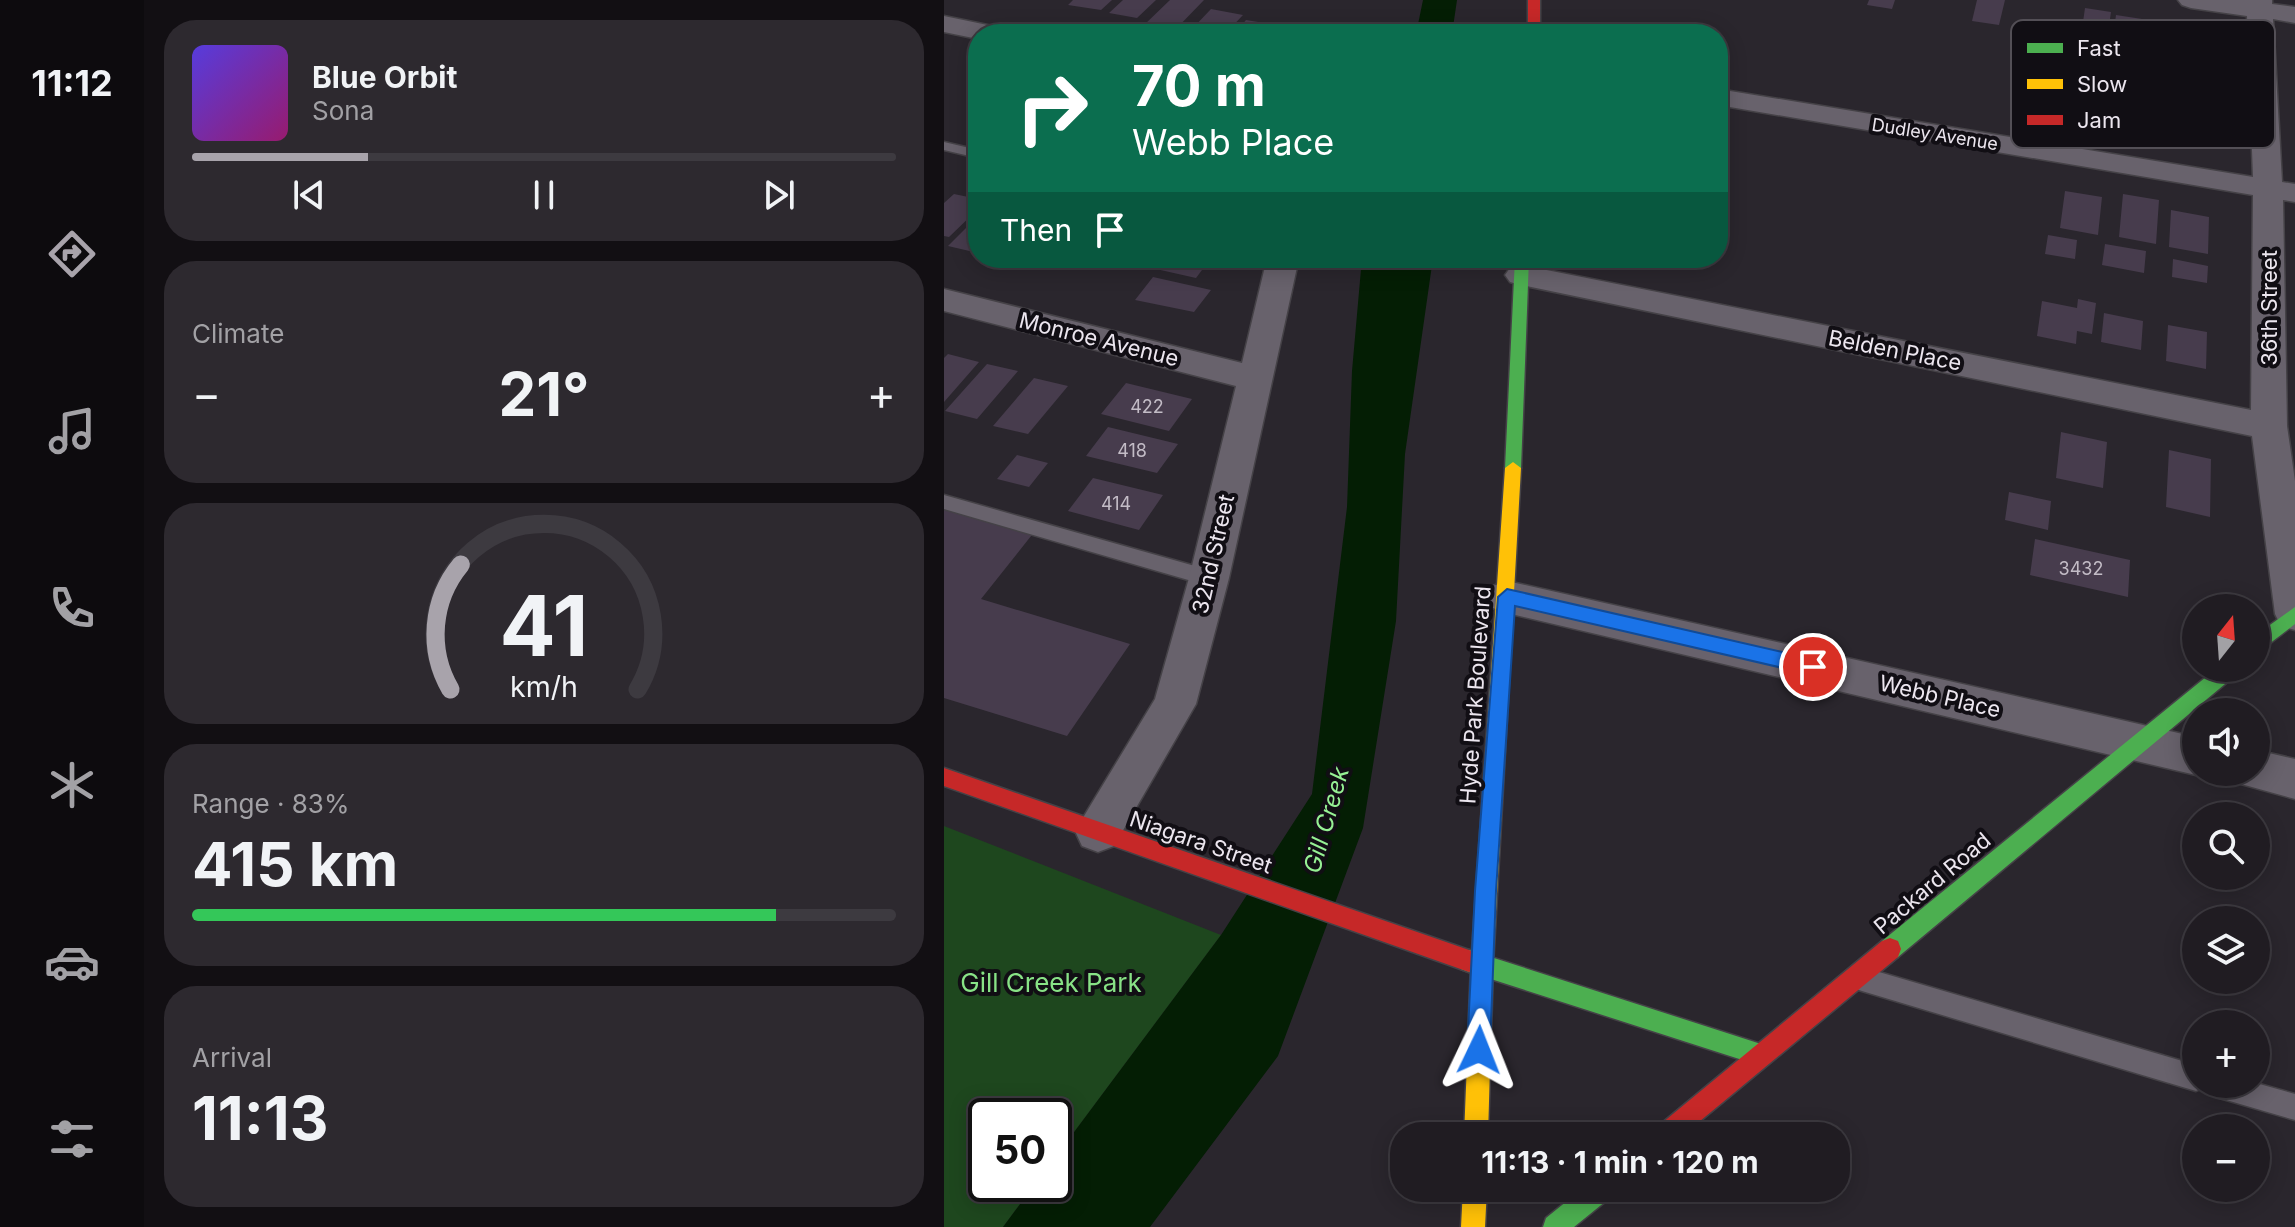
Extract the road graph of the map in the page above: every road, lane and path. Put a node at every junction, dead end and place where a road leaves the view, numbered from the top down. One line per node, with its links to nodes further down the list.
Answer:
1 (1534, 0): 6 (street)
2 (2191, 0): 3 (street)
3 (2260, 5): 4 (street)
4 (2295, 15)
5 (944, 24): 7 (street)
6 (1534, 24)
7 (968, 29)
8 (1728, 99): 11 (street, Dudley Avenue)
9 (2275, 132): 14 (street, 36th Street)
10 (944, 146): 13 (lane)
11 (2011, 146)
12 (2024, 148): 14 (street, Dudley Avenue)
13 (968, 152)
14 (2282, 191): 20 (street, 36th Street)
15 (1280, 268): 19 (street, 32nd Street)
16 (1521, 268): 23 (street, Hyde Park Boulevard)
17 (1526, 268): 20 (street, Belden Place)
18 (944, 300): 19 (street, Monroe Avenue)
19 (1253, 378): 22 (street, 32nd Street)
20 (2269, 426): 24 (street, 36th Street)
21 (944, 502): 22 (lane)
22 (1209, 578): 32 (street, 32nd Street)
23 (1507, 597): 27 (street, Webb Place); 33 (street, Hyde Park Boulevard)
24 (2295, 614): 25 (street)
25 (2270, 635)
26 (2213, 682): 27 (street, Packard Road)
27 (2140, 742): 28 (street, Webb Place); 34 (street, Packard Road)
28 (2182, 752)
29 (2270, 773): 31 (street)
30 (944, 777): 32 (street, Niagara Street)
31 (2295, 779)
32 (1098, 831): 33 (street, Niagara Street)
33 (1482, 965): 35 (street, Niagara Street); 39 (street, Hyde Park Boulevard)
34 (1856, 977): 35 (street, Packard Road); 36 (lane)
35 (1761, 1055): 40 (street, Packard Road)
36 (2182, 1074)
37 (2264, 1098): 38 (lane)
38 (2295, 1107)
39 (1476, 1122)
40 (1681, 1122)
41 (1474, 1202): 43 (street)
42 (1585, 1202): 44 (street)
43 (1473, 1227)
44 (1555, 1227)

